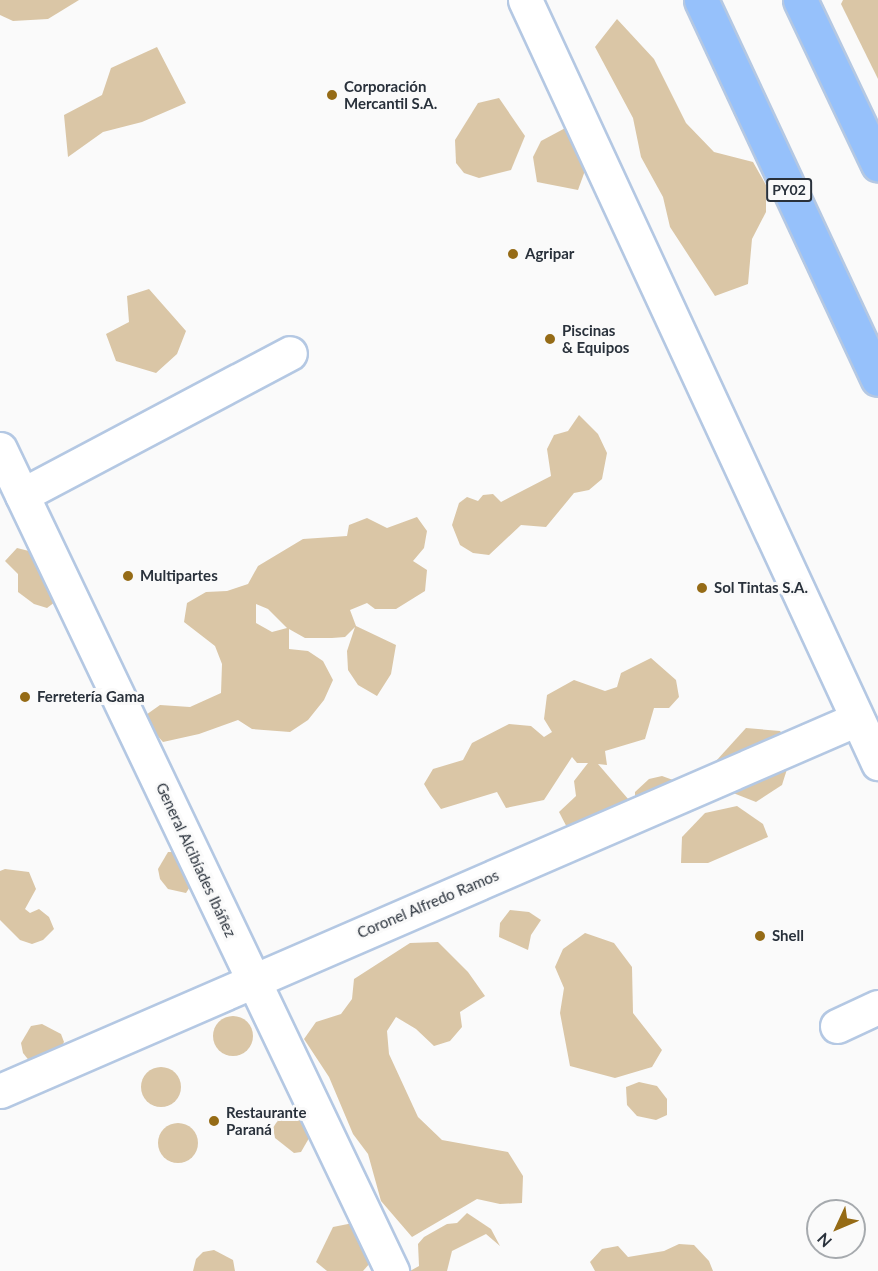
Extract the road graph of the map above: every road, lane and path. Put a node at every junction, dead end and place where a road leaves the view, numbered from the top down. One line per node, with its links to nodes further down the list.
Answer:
1 (525, 0): 9 (street)
2 (701, 0): 6 (highway, PY02)
3 (800, 0): 4 (highway)
4 (878, 164)
5 (290, 353): 8 (street)
6 (878, 379)
7 (0, 449): 8 (street, General Alcibíades Ibáñez)
8 (22, 495): 11 (street, General Alcibíades Ibáñez)
9 (857, 719): 10 (street); 11 (street, Coronel Alfredo Ramos)
10 (878, 763)
11 (253, 980): 14 (street, Coronel Alfredo Ramos); 15 (street, General Alcibíades Ibáñez)
12 (878, 1007): 13 (street)
13 (837, 1026)
14 (0, 1091)
15 (392, 1271)

